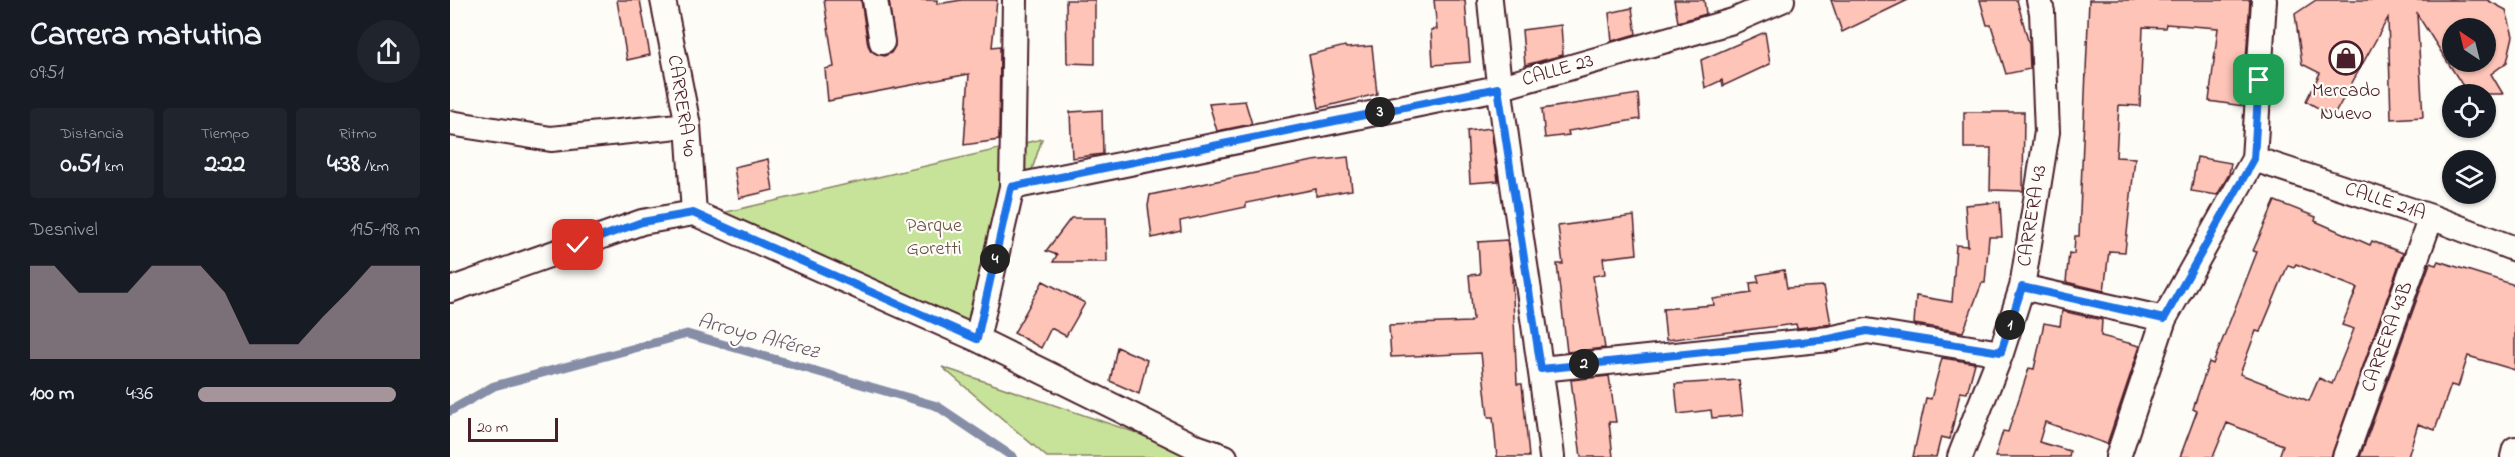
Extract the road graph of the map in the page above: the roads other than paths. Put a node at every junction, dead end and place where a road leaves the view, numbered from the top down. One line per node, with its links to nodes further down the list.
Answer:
1 (663, 0): 11 (street, CARRERA 40)
2 (875, 0): 8 (street)
3 (1015, 0): 13 (street)
4 (1490, 0): 9 (street)
5 (1782, 0): 9 (street, CALLE 23)
6 (2039, 0): 17 (street, CARRERA 43)
7 (2264, 0): 12 (street)
8 (882, 42)
9 (1498, 88): 13 (street, CALLE 23); 22 (street)
10 (450, 123): 11 (street)
11 (688, 124): 14 (street, CARRERA 40)
12 (2254, 159): 15 (street, CALLE 21A); 19 (street)
13 (1011, 187): 20 (street)
14 (693, 213): 18 (street); 20 (street)
15 (2431, 217): 16 (street, CALLE 21A); 29 (street, CARRERA 43B)
16 (2515, 249)
17 (2022, 287): 19 (street); 21 (street, CARRERA 43)
18 (450, 290)
19 (2164, 319): 28 (street)
20 (977, 339): 24 (street)
21 (2001, 352): 22 (street); 27 (street, CARRERA 43)
22 (1541, 369): 26 (street)
23 (2515, 449): 30 (street)
24 (1200, 452): 25 (street)
25 (1225, 457)
26 (1552, 457)
27 (1960, 457)
28 (2118, 457)
29 (2345, 457)
30 (2513, 457)

